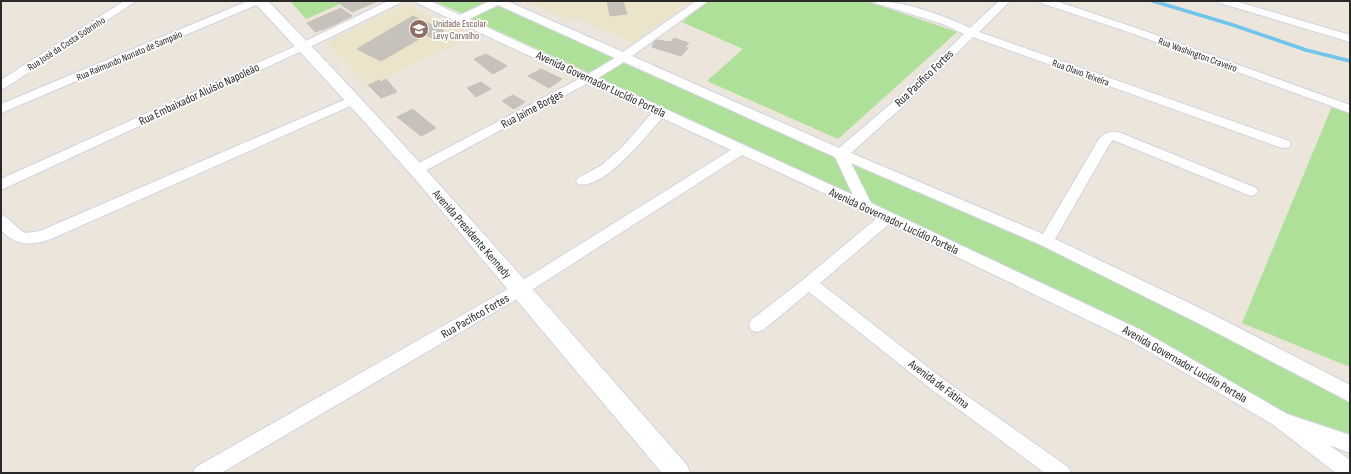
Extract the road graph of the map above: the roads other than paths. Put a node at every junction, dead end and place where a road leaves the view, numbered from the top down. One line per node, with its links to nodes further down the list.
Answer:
1 (131, 1): 17 (street, Rua José da Costa Sobrinho)
2 (258, 1): 14 (street, Avenida Presidente Kennedy); 20 (street, Rua Raimundo Nonato de Sampaio)
3 (396, 1): 14 (street, Rua Embaixador Aluísio Napoleão)
4 (421, 1): 11 (street, Avenida Governador Lucídio Portela)
5 (498, 1): 11 (street); 15 (street)
6 (703, 1): 15 (street, Rua Jaime Borges)
7 (878, 1): 12 (street, Rua Olavo Teixeira)
8 (1005, 1): 12 (street, Rua Pacífico Fortes)
9 (1045, 1): 21 (street, Rua Washington Craveiro)
10 (1224, 1): 13 (street)
11 (461, 19): 16 (street, Avenida Governador Lucídio Portela)
12 (971, 33): 23 (street, Rua Olavo Teixeira); 25 (street, Rua Pacífico Fortes)
13 (1350, 38)
14 (304, 46): 19 (street, Avenida Presidente Kennedy); 28 (street, Rua Embaixador Aluísio Napoleão)
15 (624, 57): 16 (street, Rua Jaime Borges); 25 (street)
16 (589, 78): 22 (street, Avenida Governador Lucídio Portela); 26 (street, Rua Jaime Borges)
17 (7, 79): 18 (street, Rua José da Costa Sobrinho)
18 (1, 85)
19 (353, 100): 26 (street, Avenida Presidente Kennedy); 32 (street)
20 (1, 109)
21 (1350, 109)
22 (660, 112): 24 (street, Avenida Governador Lucídio Portela); 27 (street)
23 (1284, 144)
24 (741, 149): 30 (street, Avenida Governador Lucídio Portela); 35 (street, Rua Pacífico Fortes)
25 (841, 154): 30 (street); 33 (street)
26 (416, 170): 35 (street, Avenida Presidente Kennedy)
27 (583, 181)
28 (1, 185)
29 (1251, 191): 33 (street)
30 (866, 207): 31 (street, Avenida Governador Lucídio Portela)
31 (888, 217): 34 (street); 38 (street, Avenida Governador Lucídio Portela)
32 (1, 220)
33 (1046, 241): 37 (street)
34 (815, 288): 36 (street); 43 (street, Avenida de Fátima)
35 (521, 290): 41 (street, Rua Pacífico Fortes); 42 (street, Avenida Presidente Kennedy)
36 (756, 325)
37 (1350, 394)
38 (1278, 418): 39 (street); 40 (street, Avenida Governador Lucídio Portela)
39 (1350, 444)
40 (1350, 472)
41 (203, 473)
42 (678, 473)
43 (1061, 473)

